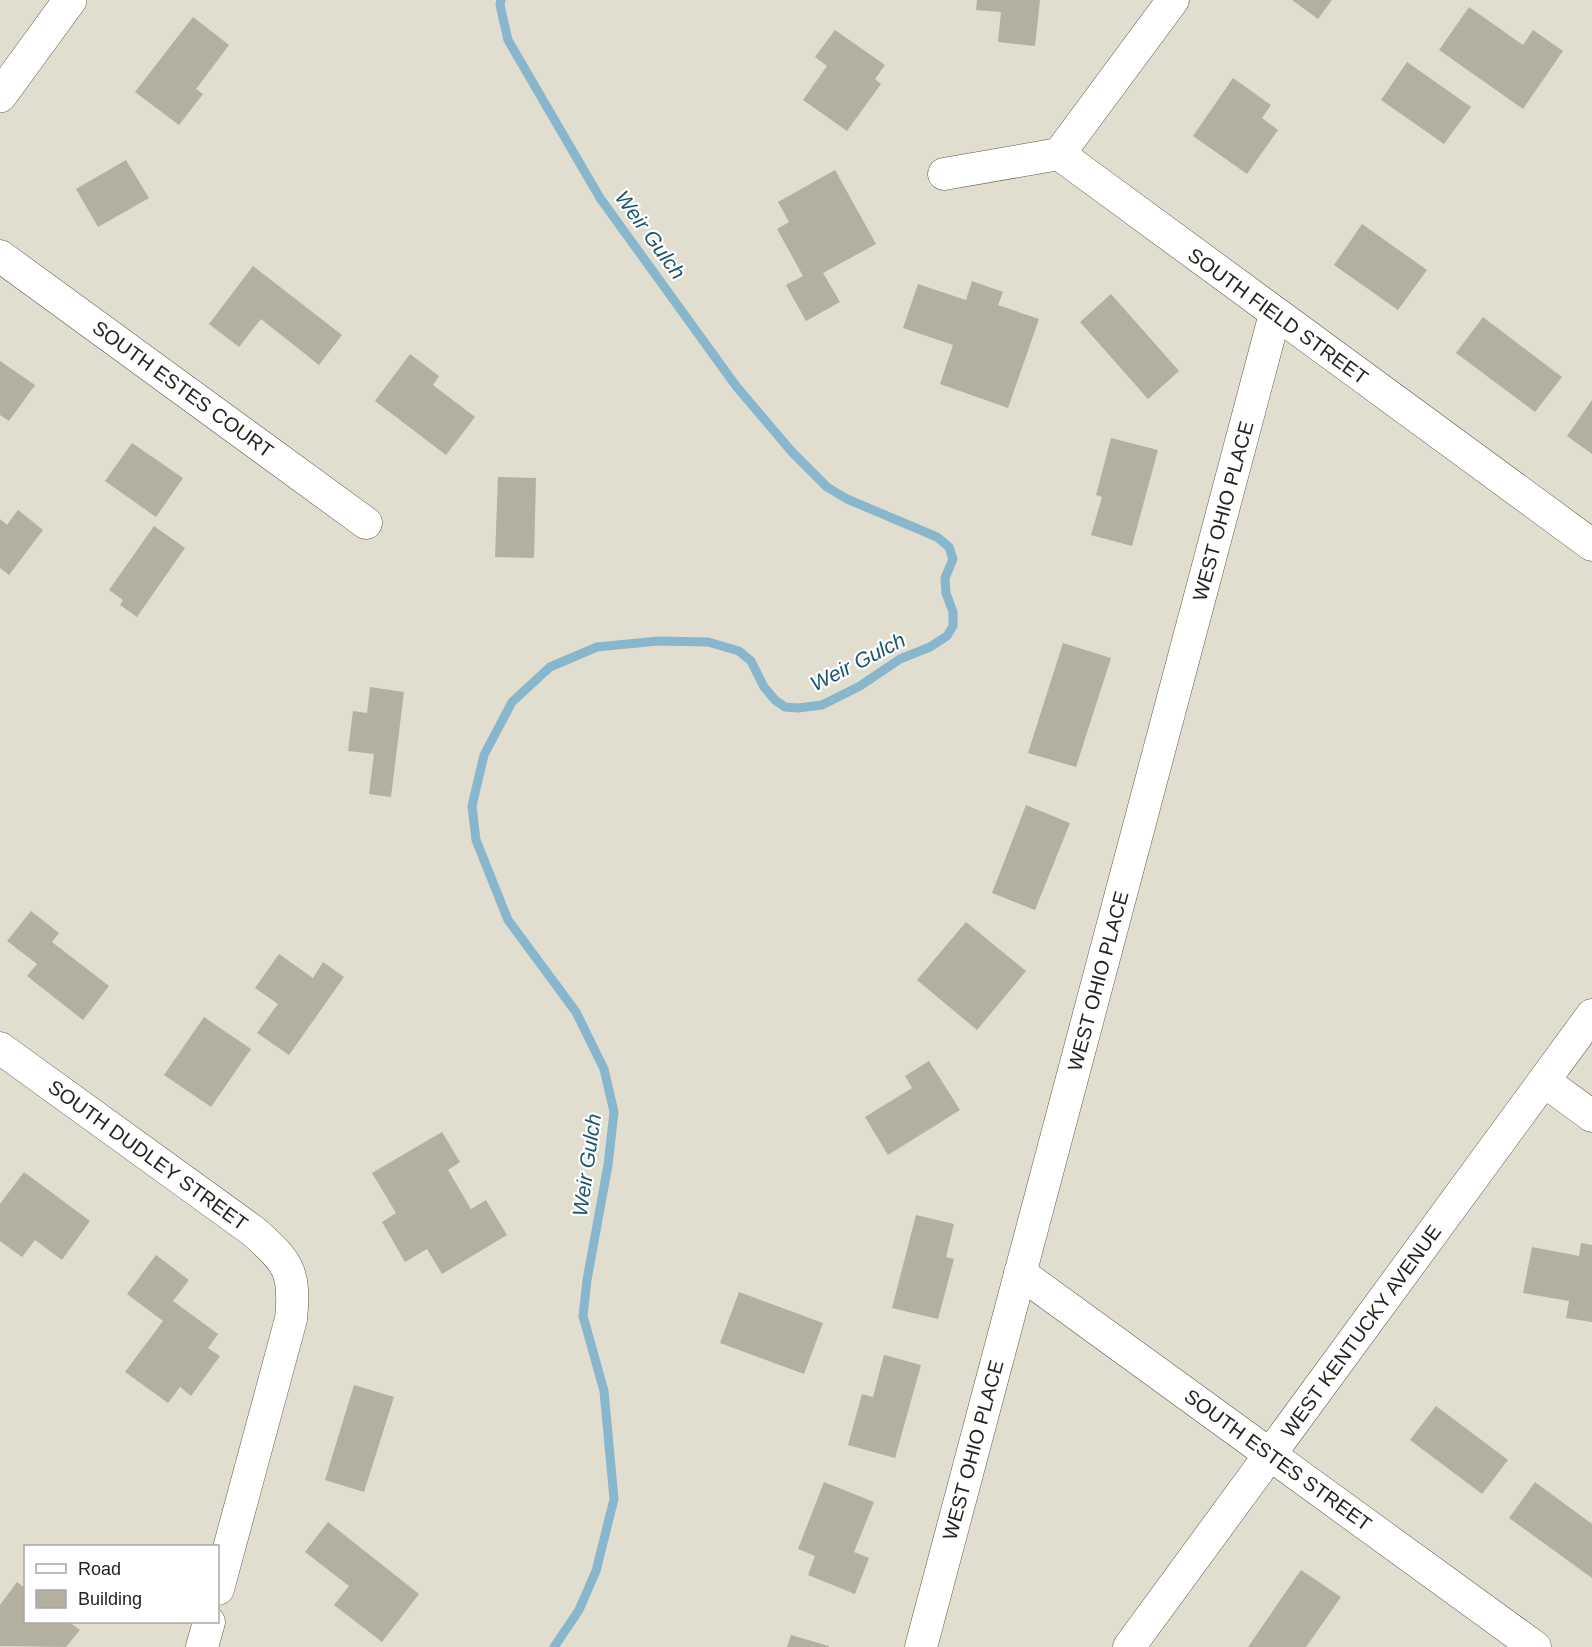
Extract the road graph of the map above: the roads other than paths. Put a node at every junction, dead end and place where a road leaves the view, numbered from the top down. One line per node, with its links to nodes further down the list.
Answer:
1 (70, 0): 3 (main road)
2 (1173, 0): 4 (street)
3 (3, 87)
4 (1059, 154): 5 (street); 7 (street, SOUTH FIELD STREET)
5 (944, 174)
6 (0, 256): 8 (street, SOUTH ESTES COURT)
7 (1275, 314): 9 (street, SOUTH FIELD STREET); 14 (street, WEST OHIO PLACE)
8 (366, 523)
9 (1592, 545)
10 (1592, 1016): 12 (street, WEST KENTUCKY AVENUE)
11 (0, 1048): 16 (street, SOUTH DUDLEY STREET)
12 (1544, 1081): 13 (street); 15 (street, WEST KENTUCKY AVENUE)
13 (1592, 1116)
14 (1020, 1273): 15 (street, SOUTH ESTES STREET); 19 (street, WEST OHIO PLACE)
15 (1271, 1455): 20 (street, WEST KENTUCKY AVENUE); 21 (street, SOUTH ESTES STREET)
16 (219, 1585)
17 (209, 1623): 18 (street)
18 (202, 1647)
19 (921, 1647)
20 (1129, 1647)
21 (1535, 1647)

